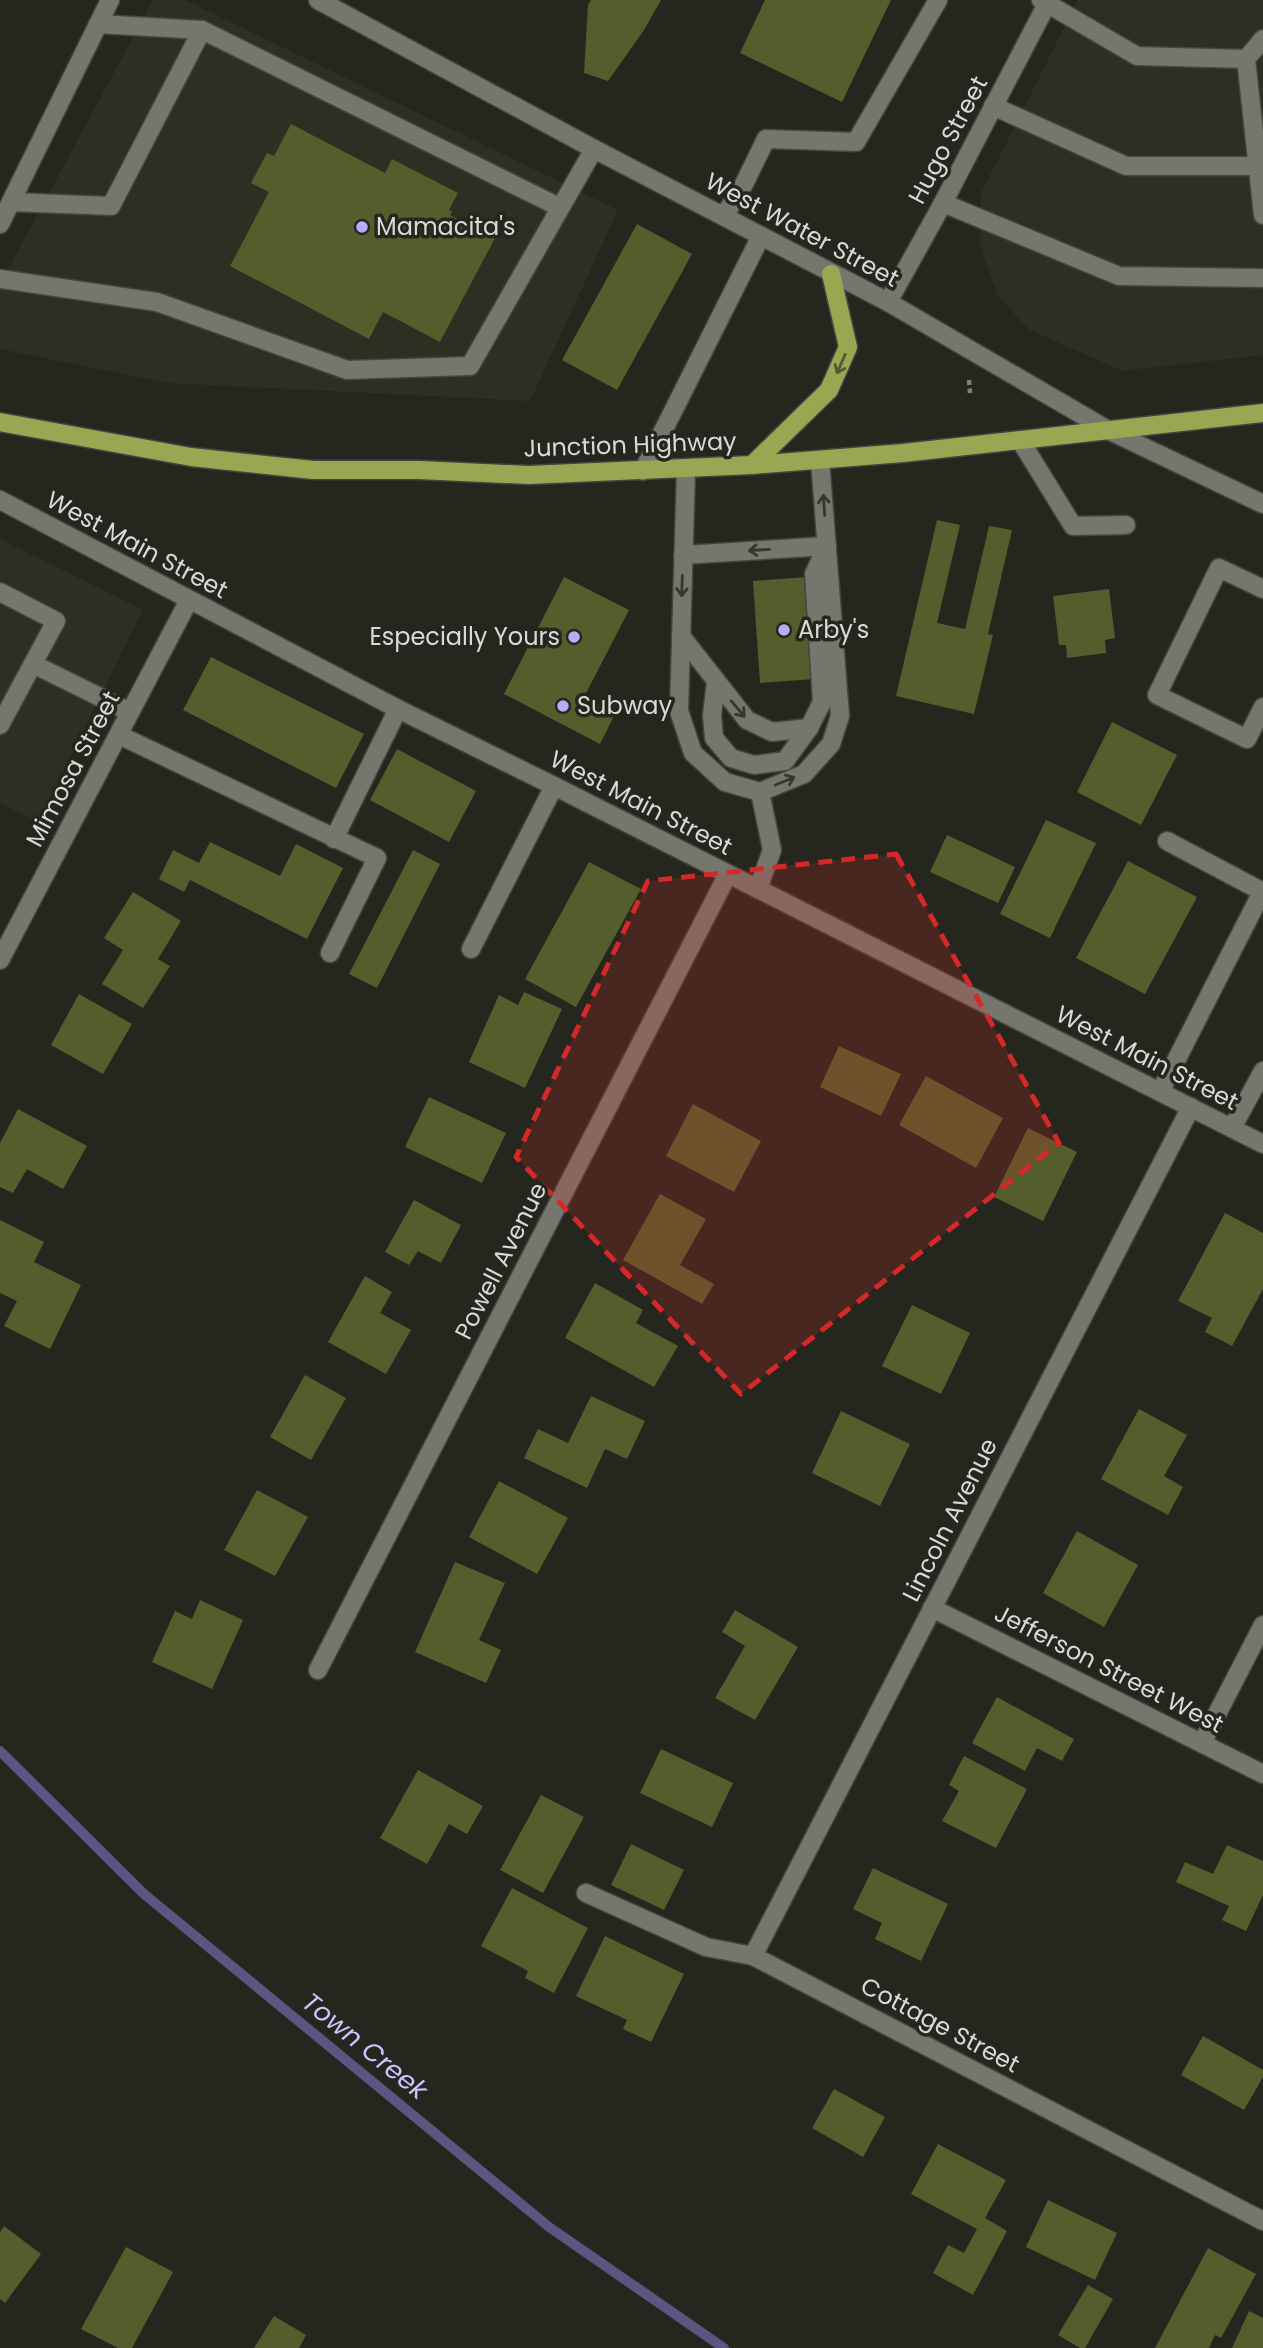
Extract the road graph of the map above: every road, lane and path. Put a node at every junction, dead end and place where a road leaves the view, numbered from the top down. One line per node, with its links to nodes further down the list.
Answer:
1 (110, 0): 5 (street)
2 (318, 0): 10 (street, West Water Street)
3 (938, 0): 16 (street)
4 (1045, 1): 8 (street); 9 (street, Hugo Street)
5 (98, 24): 6 (street); 12 (street)
6 (202, 30): 12 (street); 14 (street)
7 (1263, 40): 8 (street)
8 (1246, 59): 11 (street)
9 (993, 106): 11 (street); 13 (street, Hugo Street)
10 (594, 149): 14 (street); 16 (street, West Water Street)
11 (1257, 166): 15 (street)
12 (11, 202): 17 (street)
13 (943, 203): 20 (street); 22 (street, Hugo Street)
14 (559, 207): 21 (street)
15 (1263, 215)
16 (724, 216): 18 (street, West Water Street)
17 (0, 224)
18 (761, 236): 19 (street, West Water Street); 32 (street)
19 (831, 274): 22 (street, West Water Street); 30 (main road, one-way to 30)
20 (1263, 278)
21 (0, 279)
22 (888, 302): 27 (street, West Water Street)
23 (969, 380): 24 (path)
24 (970, 393)
25 (1263, 413): 27 (main road, Junction Highway)
26 (0, 422): 32 (main road, Junction Highway)
27 (1108, 430): 28 (main road, Junction Highway); 34 (street, West Water Street)
28 (1020, 440): 29 (main road, Junction Highway); 35 (street)
29 (820, 460): 30 (main road, Junction Highway); 36 (street, one-way to 29)
30 (752, 465): 31 (main road, Junction Highway)
31 (686, 469): 32 (main road, Junction Highway); 37 (street)
32 (643, 471)
33 (0, 500): 40 (street, West Main Street)
34 (1263, 504)
35 (1126, 525)
36 (827, 546): 37 (street, one-way to 37); 48 (street); 51 (street, one-way to 36)
37 (683, 555): 41 (street, one-way to 41)
38 (1263, 589): 44 (street)
39 (0, 592): 42 (street)
40 (189, 600): 45 (street, West Main Street); 46 (street, Mimosa Street)
41 (681, 636): 43 (street); 51 (street)
42 (33, 664): 46 (street); 47 (street)
43 (716, 682): 48 (street, one-way to 48); 48 (street)
44 (1263, 706)
45 (397, 709): 50 (street, West Main Street); 52 (street)
46 (130, 712): 49 (street, Mimosa Street)
47 (0, 725)
48 (809, 728)
49 (118, 735): 52 (street); 59 (street, Mimosa Street)
50 (554, 786): 54 (street, West Main Street); 57 (street)
51 (760, 792): 55 (street)
52 (334, 839): 58 (street)
53 (1167, 842): 56 (street)
54 (728, 874): 55 (street, West Main Street); 67 (street, Powell Avenue)
55 (758, 889): 61 (street, West Main Street)
56 (1262, 892): 61 (street)
57 (471, 949)
58 (330, 953)
59 (0, 960)
60 (1263, 1071): 63 (street)
61 (1160, 1092): 62 (street, West Main Street)
62 (1191, 1107): 63 (street, West Main Street); 65 (street, Lincoln Avenue)
63 (1232, 1128): 64 (street, West Main Street)
64 (1263, 1144)
65 (932, 1608): 68 (street, Jefferson Street West); 71 (street, Lincoln Avenue)
66 (1263, 1625): 68 (street)
67 (318, 1670)
68 (1202, 1743): 69 (street, Jefferson Street West)
69 (1263, 1774)
70 (586, 1893): 71 (street, Cottage Street)
71 (753, 1956): 72 (street, Cottage Street)
72 (1263, 2221)

